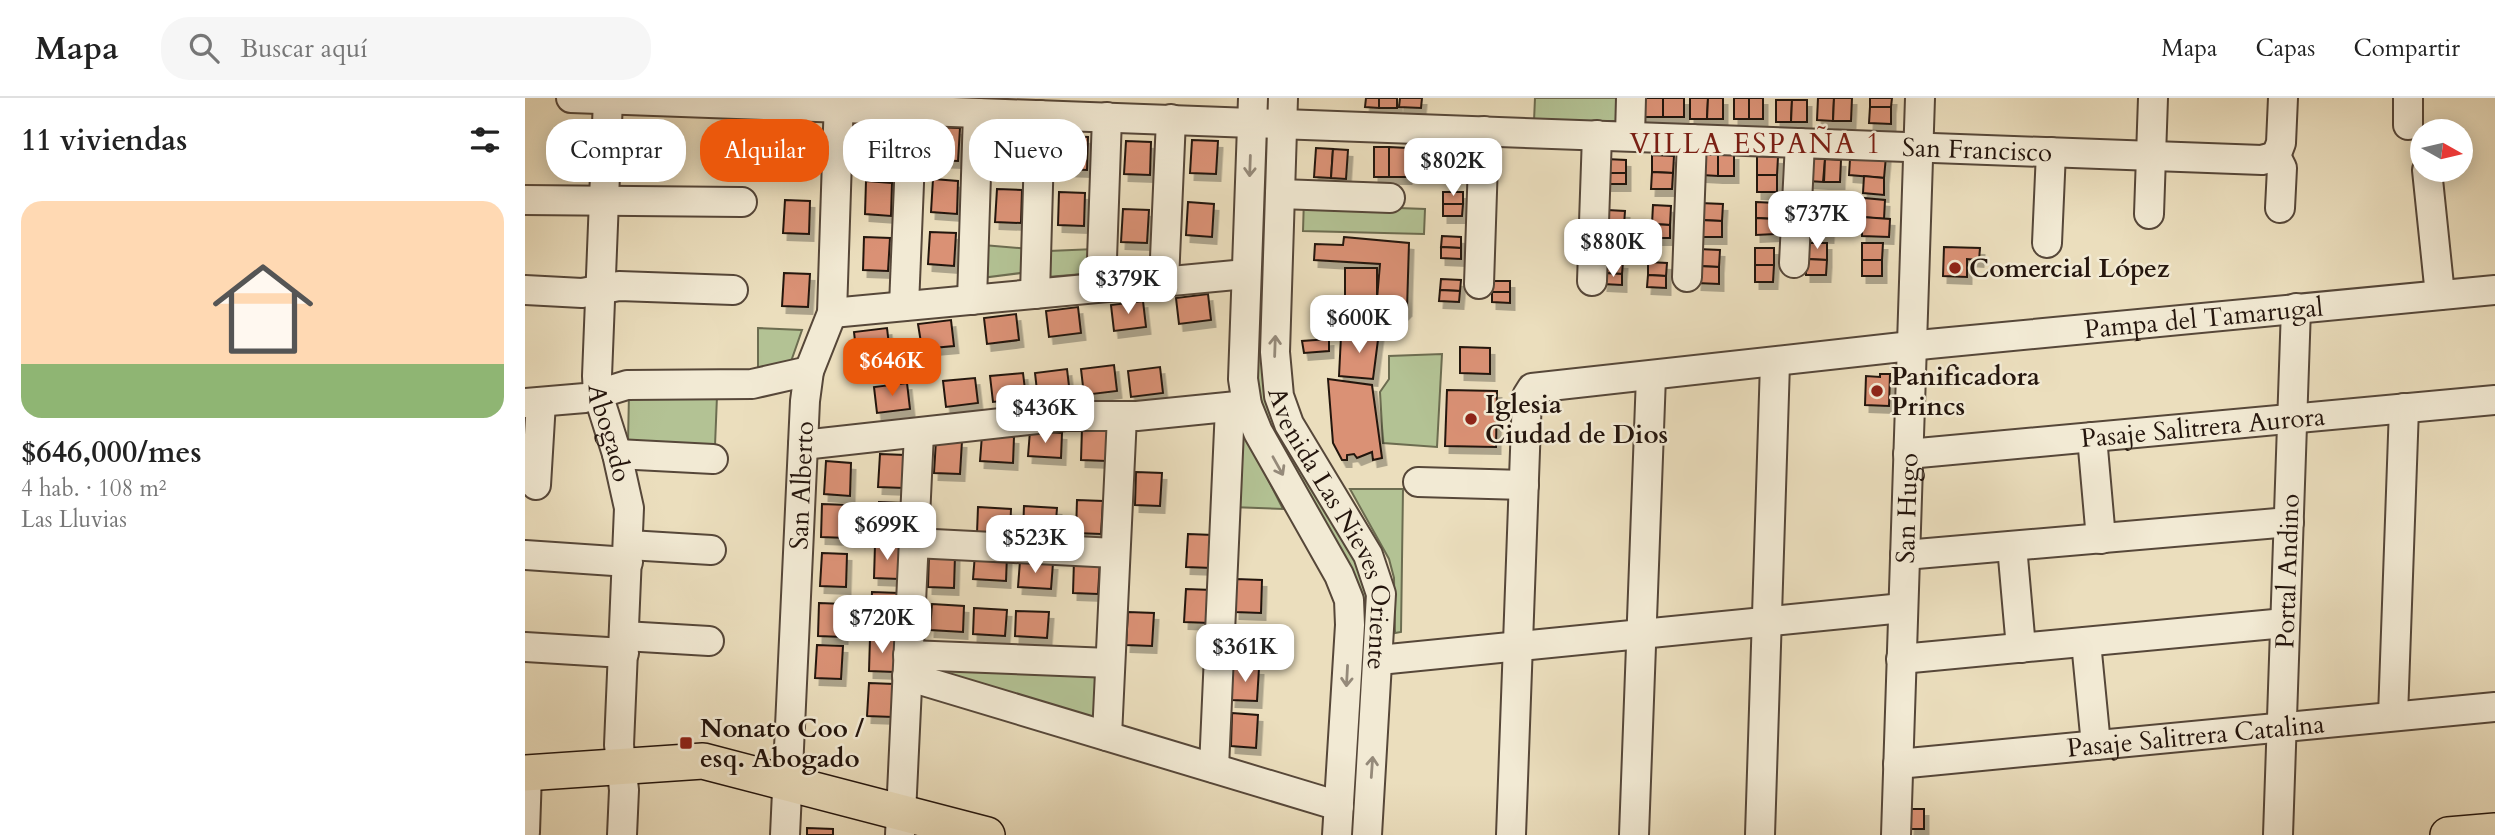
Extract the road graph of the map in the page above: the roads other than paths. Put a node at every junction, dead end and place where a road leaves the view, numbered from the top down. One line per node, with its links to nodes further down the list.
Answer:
1 (571, 98): 6 (street, San Francisco)
2 (1631, 98): 18 (street)
3 (1920, 98): 21 (street, San Hugo)
4 (2153, 98): 23 (street)
5 (2283, 98): 24 (street)
6 (608, 99): 7 (street, San Francisco); 29 (street, Abogado)
7 (644, 99): 8 (street, San Francisco)
8 (839, 103): 9 (street, San Francisco); 50 (street, San Alberto)
9 (912, 110): 12 (street, San Francisco); 48 (street)
10 (1252, 110): 11 (street, San Francisco); 15 (street, San Francisco); 35 (street, Avenida Las Nieves Oriente, one-way to 35)
11 (1283, 111): 16 (street, San Francisco); 26 (street, Avenida Las Nieves Oriente)
12 (978, 113): 13 (street, San Francisco); 47 (street)
13 (1040, 115): 14 (street, San Francisco); 45 (street)
14 (1107, 117): 15 (street, San Francisco); 40 (street)
15 (1171, 119): 37 (street)
16 (1484, 131): 17 (street, San Francisco); 39 (street)
17 (1597, 135): 18 (street, San Francisco); 38 (street)
18 (1630, 136): 19 (street, San Francisco)
19 (1692, 139): 20 (street, San Francisco); 36 (street)
20 (1800, 143): 21 (street, San Francisco); 34 (street)
21 (1918, 147): 22 (street, San Francisco); 51 (street, San Hugo)
22 (2051, 152): 23 (street, San Francisco); 33 (street)
23 (2151, 155): 24 (street, San Francisco); 32 (street)
24 (2276, 156): 31 (street)
25 (2428, 182): 46 (street)
26 (1280, 194): 27 (street); 91 (street, Avenida Las Nieves Oriente, one-way to 26)
27 (1390, 198)
28 (525, 200): 29 (street)
29 (604, 200): 30 (street); 42 (street, Abogado)
30 (742, 202)
31 (2280, 208)
32 (2150, 214)
33 (2047, 243)
34 (1794, 263)
35 (1246, 274): 37 (street); 58 (street, Avenida Las Nieves Oriente)
36 (1687, 277)
37 (1164, 281): 40 (street)
38 (1591, 281)
39 (1479, 284)
40 (1101, 287): 45 (street)
41 (525, 290): 42 (street)
42 (600, 290): 43 (street); 55 (street, Abogado)
43 (733, 290)
44 (2495, 290): 46 (street, Pampa del Tamarugal)
45 (1035, 294): 47 (street)
46 (2440, 295): 49 (street, Pampa del Tamarugal)
47 (972, 300): 48 (street)
48 (904, 306): 50 (street)
49 (2296, 308): 51 (street, Pampa del Tamarugal); 61 (street, Portal Andino)
50 (832, 313): 53 (street, San Alberto)
51 (1912, 346): 52 (street, Pampa del Tamarugal); 66 (street, San Hugo)
52 (1775, 363): 54 (street, Pampa del Tamarugal); 81 (street)
53 (809, 371): 55 (street); 64 (street, San Alberto)
54 (1651, 376): 70 (street, Pampa del Tamarugal); 83 (street)
55 (598, 394): 57 (street); 65 (street, Abogado)
56 (2495, 400): 59 (street, Pasaje Salitrera Aurora)
57 (533, 402): 69 (street)
58 (1238, 406): 60 (street); 101 (street); 104 (street, Avenida Las Nieves Oriente, one-way to 104)
59 (2404, 408): 61 (street, Pasaje Salitrera Aurora); 95 (street)
60 (1122, 415): 62 (street); 77 (street)
61 (2293, 419): 63 (street, Pasaje Salitrera Aurora); 71 (street, Portal Andino)
62 (919, 433): 64 (street); 73 (street)
63 (2092, 437): 66 (street, Pasaje Salitrera Aurora); 72 (street)
64 (803, 445): 103 (street, San Alberto)
65 (617, 454): 67 (street); 76 (street, Abogado)
66 (1908, 454): 79 (street, San Hugo)
67 (713, 459)
68 (1418, 482): 70 (street)
69 (536, 485)
70 (1524, 485): 87 (street)
71 (2289, 522): 72 (street); 82 (street, Portal Andino)
72 (2101, 538): 74 (street)
73 (914, 543): 77 (street); 93 (street)
74 (2012, 546): 79 (street); 89 (street)
75 (711, 550): 76 (street)
76 (628, 553): 78 (street); 86 (street, Abogado)
77 (1115, 553): 92 (street)
78 (525, 555)
79 (1905, 555): 80 (street, San Hugo)
80 (1903, 608): 81 (street); 90 (street, San Hugo)
81 (1767, 621): 83 (street); 115 (street)
82 (2285, 623): 85 (street); 96 (street, Portal Andino)
83 (1641, 634): 87 (street); 114 (street)
84 (709, 641): 86 (street)
85 (2086, 642): 89 (street); 98 (street)
86 (624, 645): 88 (street); 100 (street, Abogado)
87 (1518, 646): 91 (street); 113 (street)
88 (525, 647)
89 (2021, 648): 90 (street)
90 (1901, 659): 99 (street, San Hugo)
91 (1379, 660): 112 (street, Avenida Las Nieves Oriente, one-way to 91)
92 (1110, 663): 93 (street); 97 (street)
93 (908, 665): 97 (street); 105 (street)
94 (2495, 707): 95 (street, Pasaje Salitrera Catalina)
95 (2393, 716): 96 (street, Pasaje Salitrera Catalina)
96 (2282, 726): 98 (street, Pasaje Salitrera Catalina); 117 (street, Portal Andino)
97 (1107, 736): 101 (street)
98 (2096, 744): 99 (street, Pasaje Salitrera Catalina)
99 (1898, 764): 116 (street, San Hugo)
100 (621, 765): 102 (main road); 103 (main road); 108 (street, Abogado)
101 (1214, 768): 104 (street)
102 (526, 773): 107 (street)
103 (787, 784): 105 (main road); 109 (street, San Alberto)
104 (1339, 806): 111 (street, Avenida Las Nieves Oriente)
105 (900, 824): 110 (main road)
106 (2495, 831): 118 (main road)
107 (525, 832)
108 (622, 835)
109 (785, 835)
110 (987, 835)
111 (1338, 835)
112 (1367, 835)
113 (1511, 835)
114 (1634, 835)
115 (1760, 835)
116 (1896, 835)
117 (2278, 835)
118 (2448, 835)

